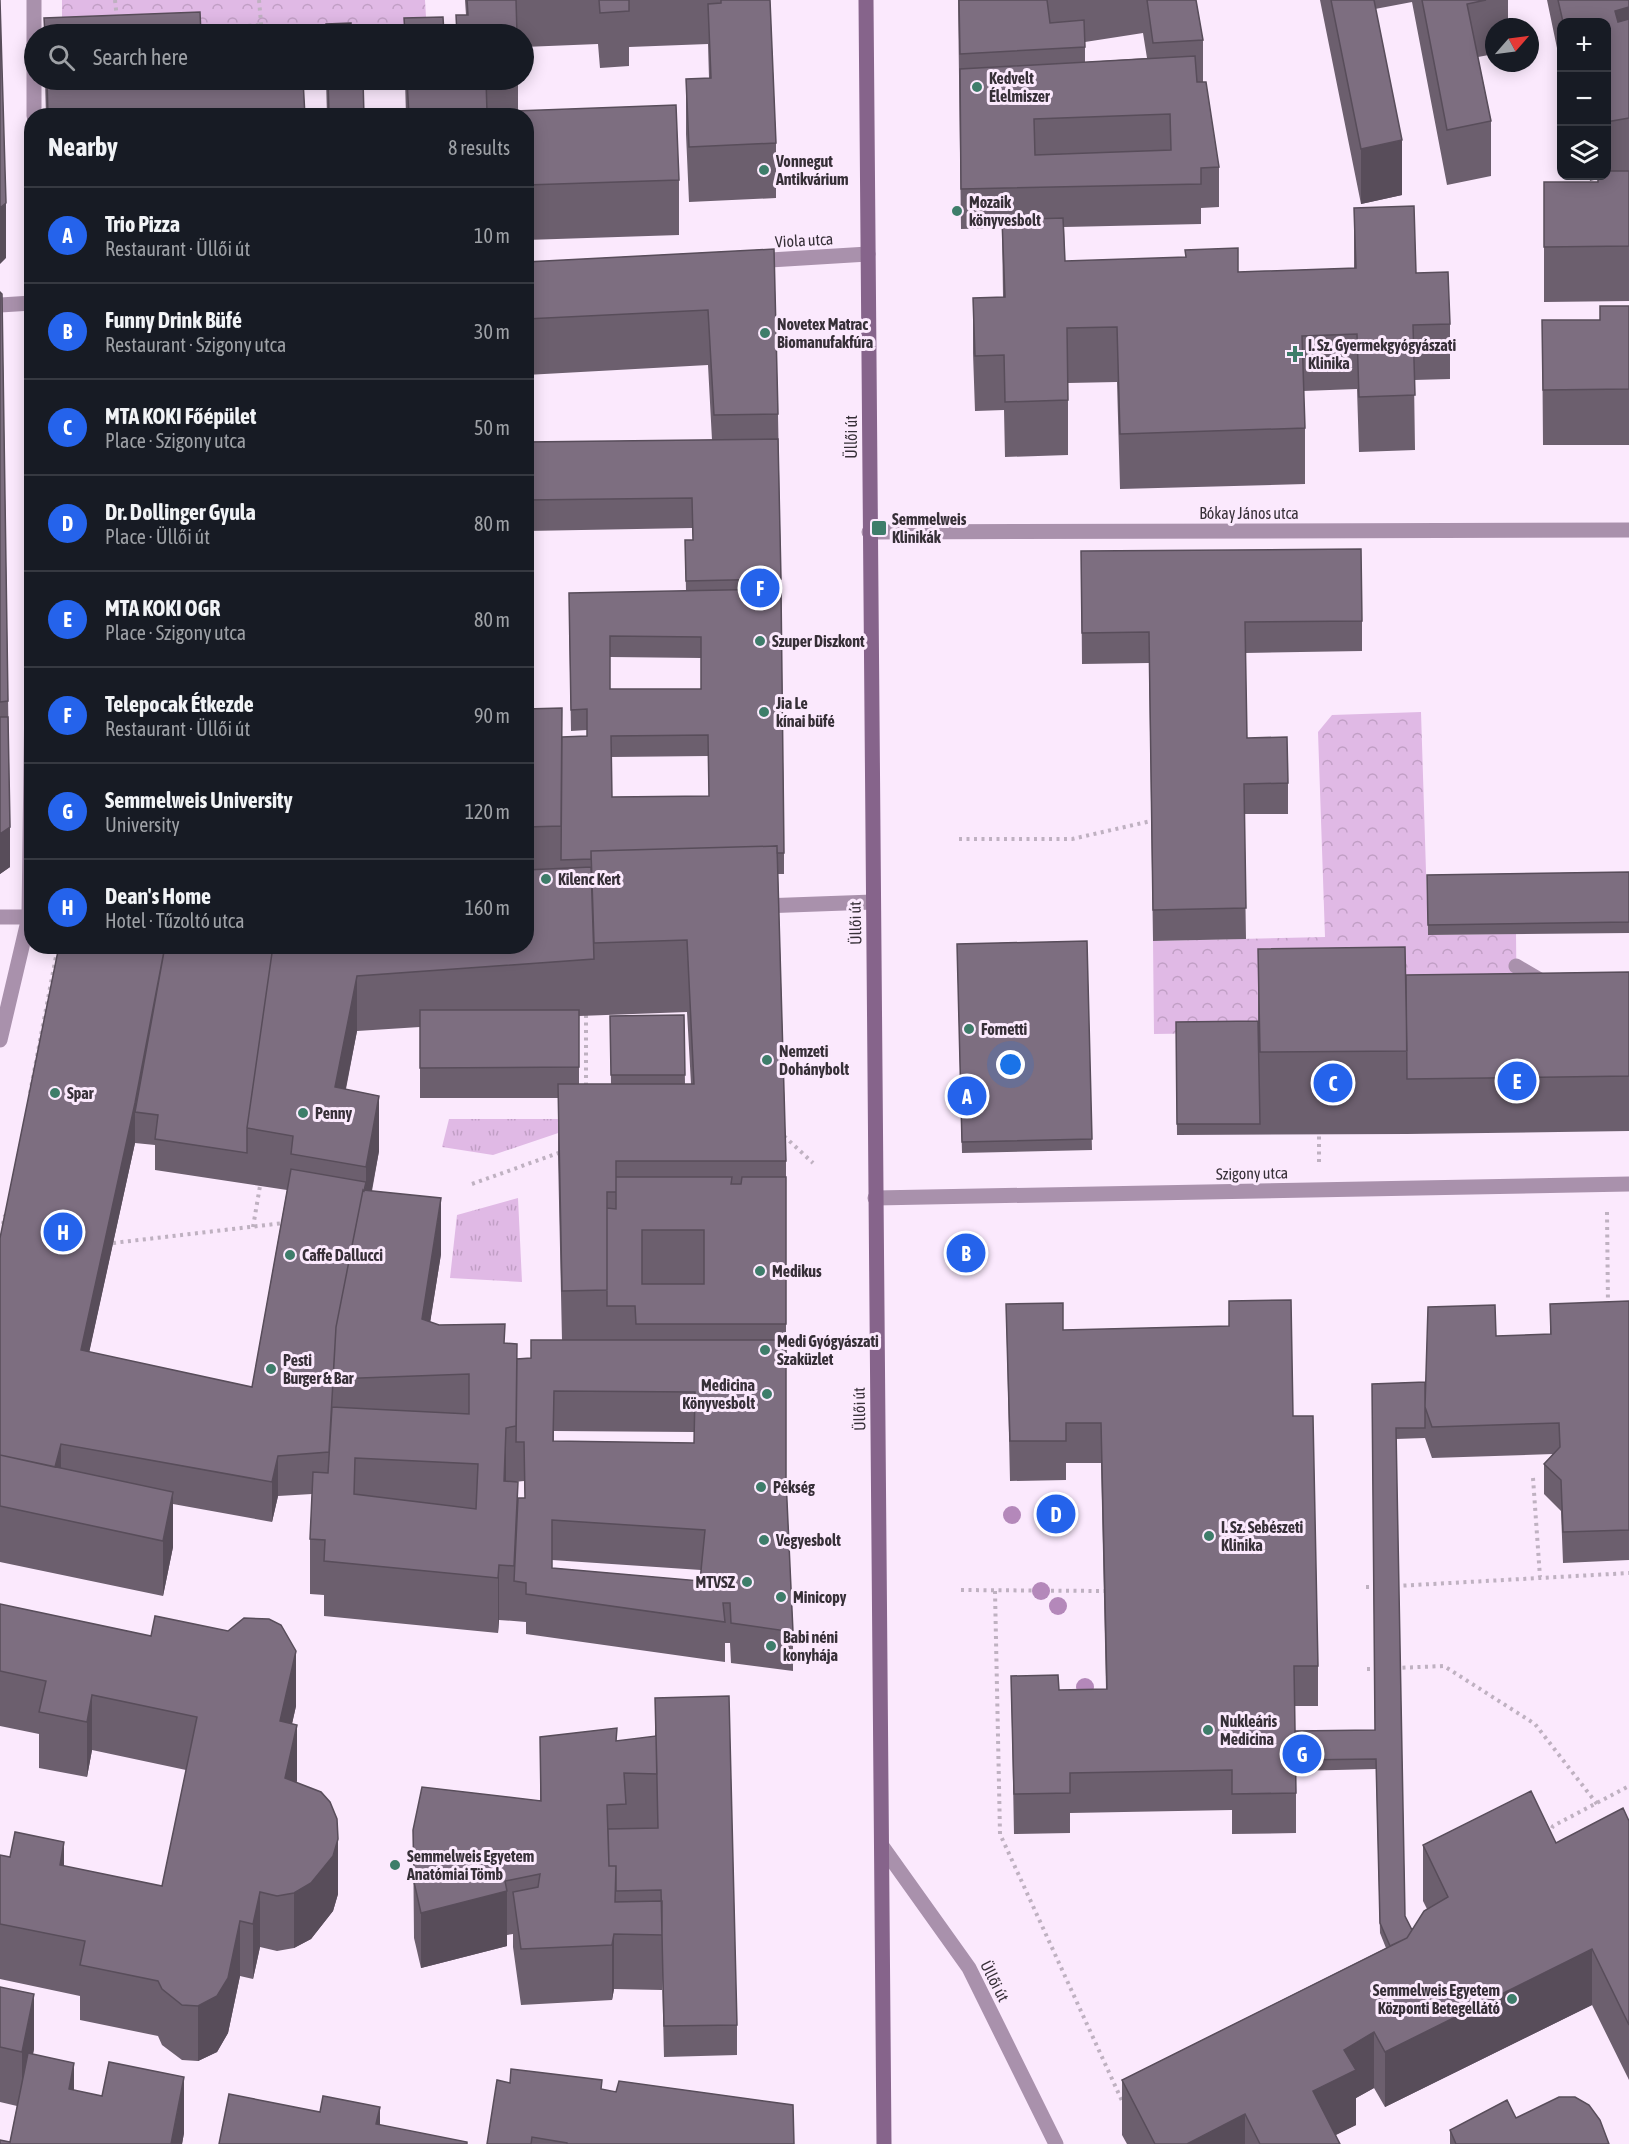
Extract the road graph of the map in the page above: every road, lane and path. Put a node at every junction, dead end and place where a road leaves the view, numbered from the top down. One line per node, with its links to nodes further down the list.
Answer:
1 (34, 0): 6 (street)
2 (115, 0): 5 (path)
3 (259, 0): 7 (path)
4 (866, 0): 10 (main road, Üllői út)
5 (117, 23)
6 (34, 24)
7 (261, 24)
8 (34, 90): 9 (street)
9 (34, 108)
10 (868, 254): 11 (street, Viola utca); 15 (main road, Üllői út)
11 (740, 262)
12 (24, 304): 13 (street)
13 (0, 305)
14 (1629, 530): 15 (street, Bókay János utca)
15 (869, 532): 18 (main road, Üllői út)
16 (1151, 821): 17 (path)
17 (959, 839)
18 (873, 902): 19 (street); 37 (main road, Üllői út)
19 (740, 906)
20 (0, 917): 21 (street)
21 (24, 917)
22 (24, 942): 27 (street)
23 (56, 954): 29 (path)
24 (1516, 966): 25 (street)
25 (1557, 990)
26 (586, 1015): 28 (path)
27 (0, 1040)
28 (586, 1097)
29 (27, 1104)
30 (784, 1137): 32 (path)
31 (566, 1151): 33 (path)
32 (813, 1163)
33 (472, 1184)
34 (1608, 1184): 35 (street, Szigony utca); 37 (street, Szigony utca); 44 (path)
35 (1629, 1184)
36 (260, 1186): 42 (path)
37 (875, 1198): 56 (main road, Üllői út)
38 (7, 1206): 40 (path)
39 (288, 1222): 42 (path)
40 (1, 1224): 41 (path)
41 (10, 1226)
42 (253, 1227): 43 (path)
43 (113, 1243)
44 (1608, 1310)
45 (1533, 1478): 47 (path)
46 (1629, 1573): 47 (path)
47 (1540, 1577): 48 (path)
48 (1366, 1587)
49 (961, 1590): 50 (path)
50 (995, 1591): 51 (path); 57 (path)
51 (1104, 1591)
52 (1367, 1669): 54 (path)
53 (1629, 1786): 54 (path)
54 (1597, 1804): 55 (path)
55 (1546, 1840)
56 (882, 1846): 58 (main road, Üllői út); 59 (street, Üllői út)
57 (1123, 2103)
58 (884, 2144)
59 (1056, 2144)

